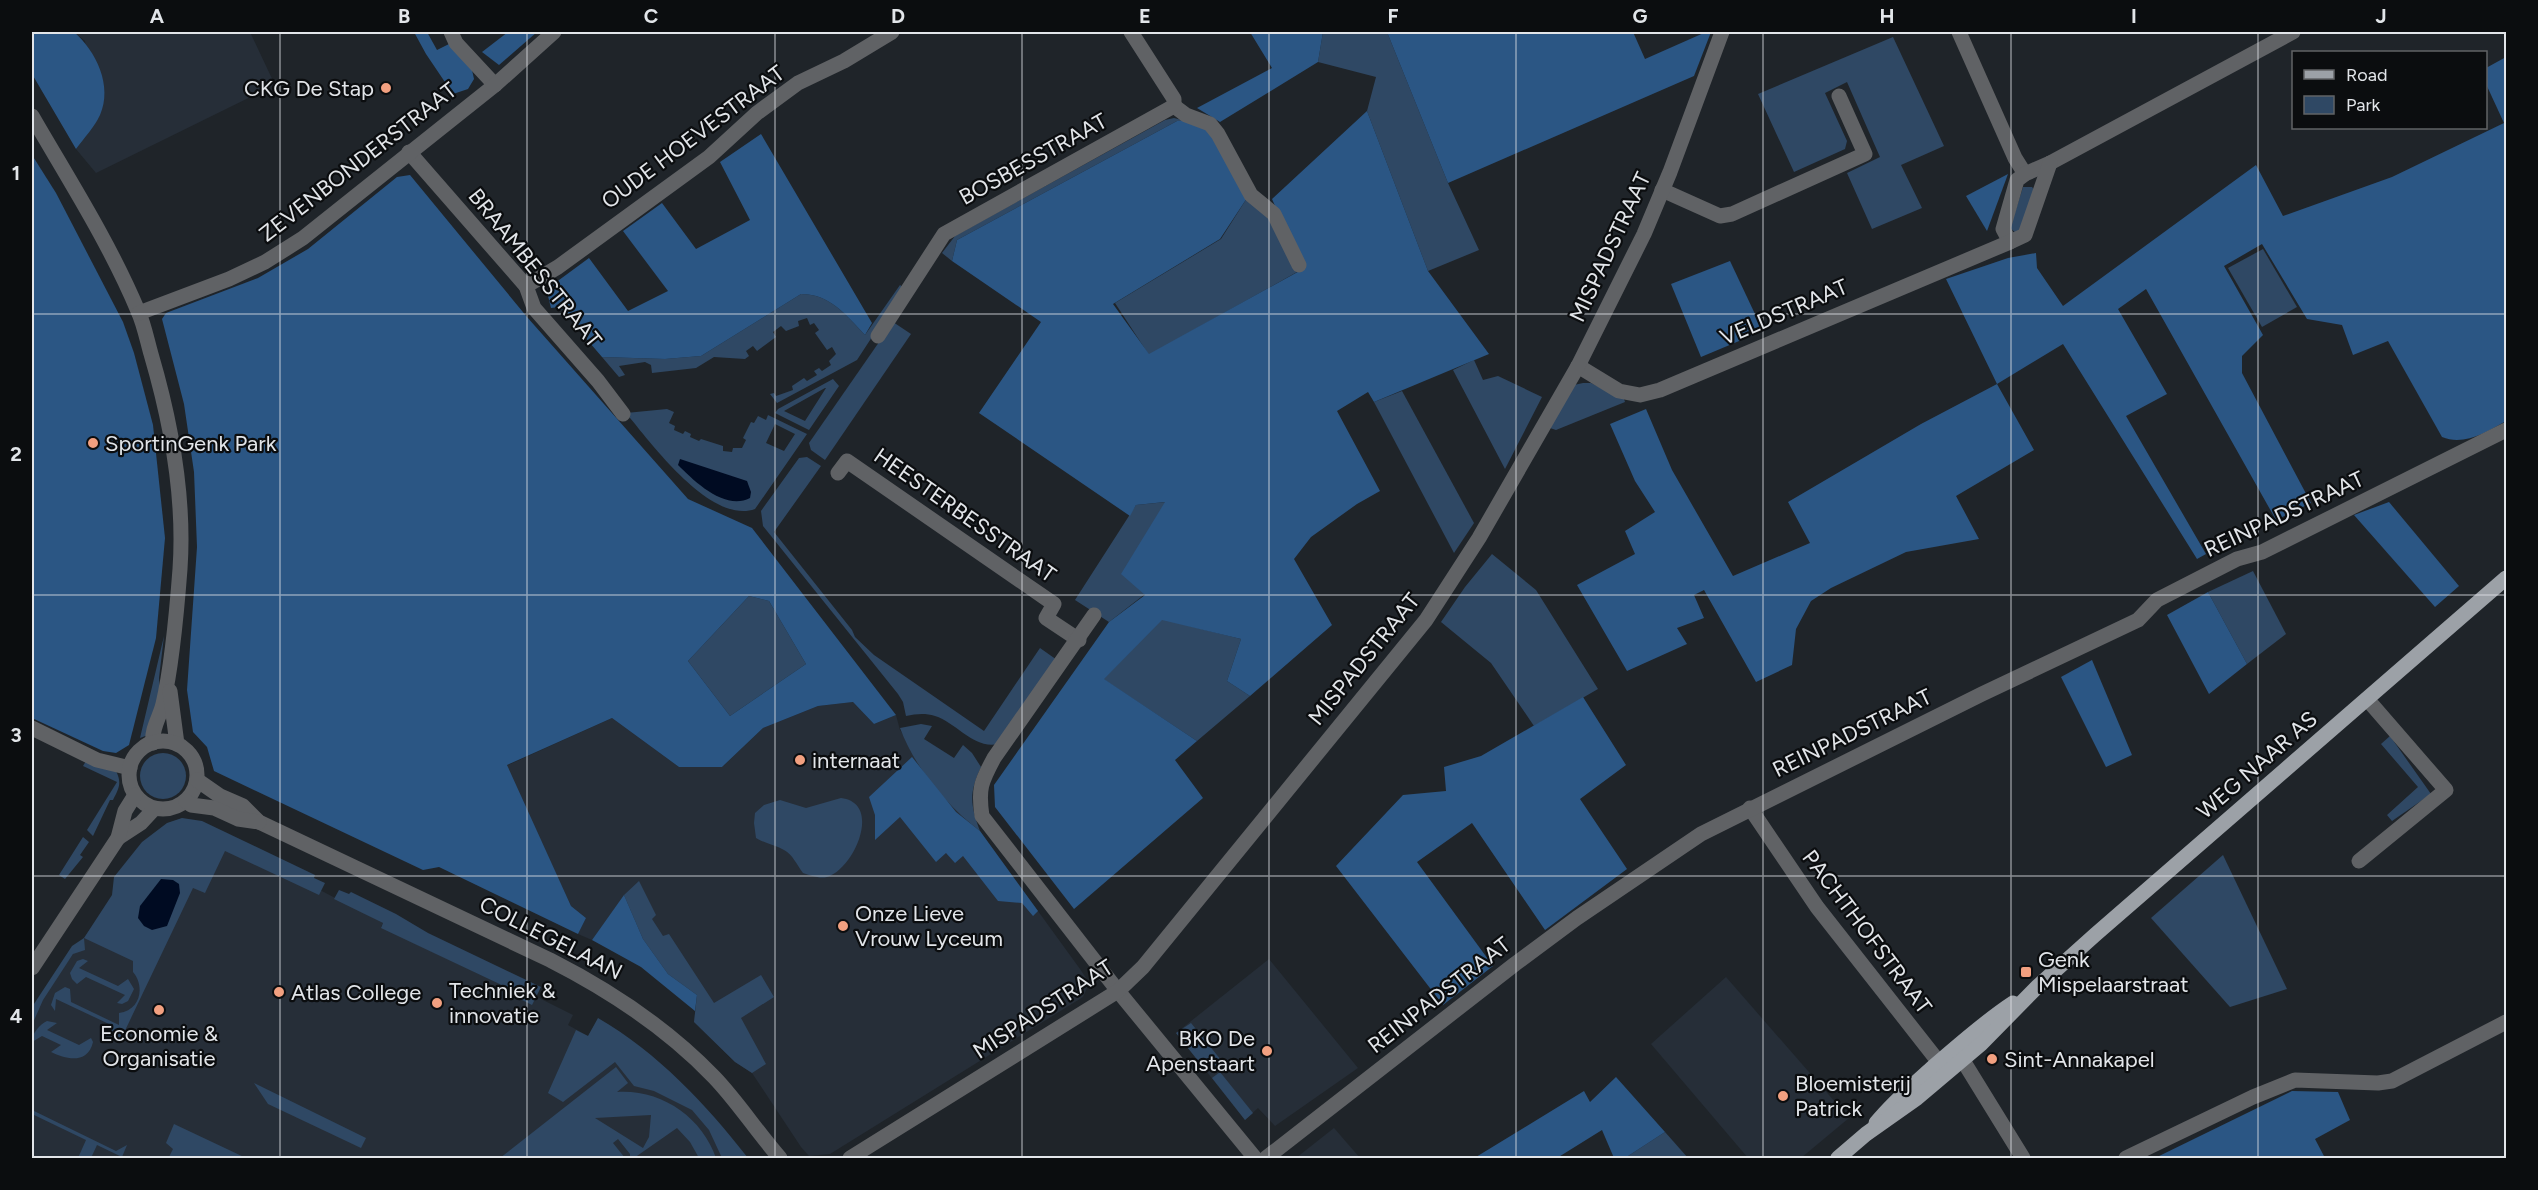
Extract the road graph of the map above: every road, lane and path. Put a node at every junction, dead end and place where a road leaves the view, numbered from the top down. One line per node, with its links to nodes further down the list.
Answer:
1 (451, 32): 8 (street)
2 (554, 32): 8 (street, ZEVENBONDERSTRAAT)
3 (892, 32): 18 (street, OUDE HOEVESTRAAT)
4 (1131, 32): 10 (street)
5 (1722, 32): 15 (street, MISPADSTRAAT)
6 (1959, 32): 14 (street)
7 (2293, 32): 13 (street)
8 (495, 85): 12 (street, ZEVENBONDERSTRAAT)
9 (1839, 96): 15 (street)
10 (1174, 106): 17 (street); 20 (street, BOSBESSTRAAT)
11 (32, 116): 19 (street)
12 (409, 153): 18 (street, BRAAMBESSTRAAT); 19 (street, ZEVENBONDERSTRAAT)
13 (2050, 163): 14 (street); 16 (street, VELDSTRAAT)
14 (2025, 174): 16 (street)
15 (1662, 190): 21 (street, MISPADSTRAAT)
16 (2010, 242): 21 (street, VELDSTRAAT)
17 (1299, 265)
18 (526, 286): 22 (street, BRAAMBESSTRAAT)
19 (139, 313): 28 (street)
20 (878, 336)
21 (1578, 366): 44 (street, MISPADSTRAAT)
22 (623, 414)
23 (2506, 430): 37 (street, REINPADSTRAAT)
24 (838, 473): 27 (street, HEESTERBESSTRAAT)
25 (2506, 578): 29 (main road, WEG NAAR AS)
26 (1094, 615): 27 (street)
27 (1079, 640): 44 (street)
28 (168, 671): 31 (street); 32 (street)
29 (2367, 699): 41 (street); 43 (main road, WEG NAAR AS)
30 (32, 728): 33 (street)
31 (153, 743): 32 (street); 33 (street)
32 (177, 744): 34 (street)
33 (130, 768): 35 (street)
34 (197, 780): 36 (street); 39 (street, COLLEGELAAN)
35 (135, 795): 38 (street); 40 (street)
36 (186, 801): 38 (street); 39 (street, COLLEGELAAN)
37 (1750, 808): 47 (street, PACHTHOFSTRAAT); 52 (street, REINPADSTRAAT)
38 (154, 809): 40 (street)
39 (260, 822): 49 (street, COLLEGELAAN)
40 (118, 838): 42 (street)
41 (2359, 861)
42 (32, 968)
43 (2038, 986): 46 (main road, WEG NAAR AS); 47 (main road, WEG NAAR AS)
44 (1118, 991): 50 (street, MISPADSTRAAT); 51 (street)
45 (2506, 1023): 55 (street)
46 (1962, 1059): 47 (street); 48 (main road, WEG NAAR AS); 54 (street)
47 (1939, 1062): 48 (main road, WEG NAAR AS)
48 (1866, 1134): 53 (main road, WEG NAAR AS)
49 (779, 1158)
50 (850, 1158)
51 (1255, 1158)
52 (1266, 1158)
53 (1838, 1158)
54 (2023, 1158)
55 (2126, 1158)

